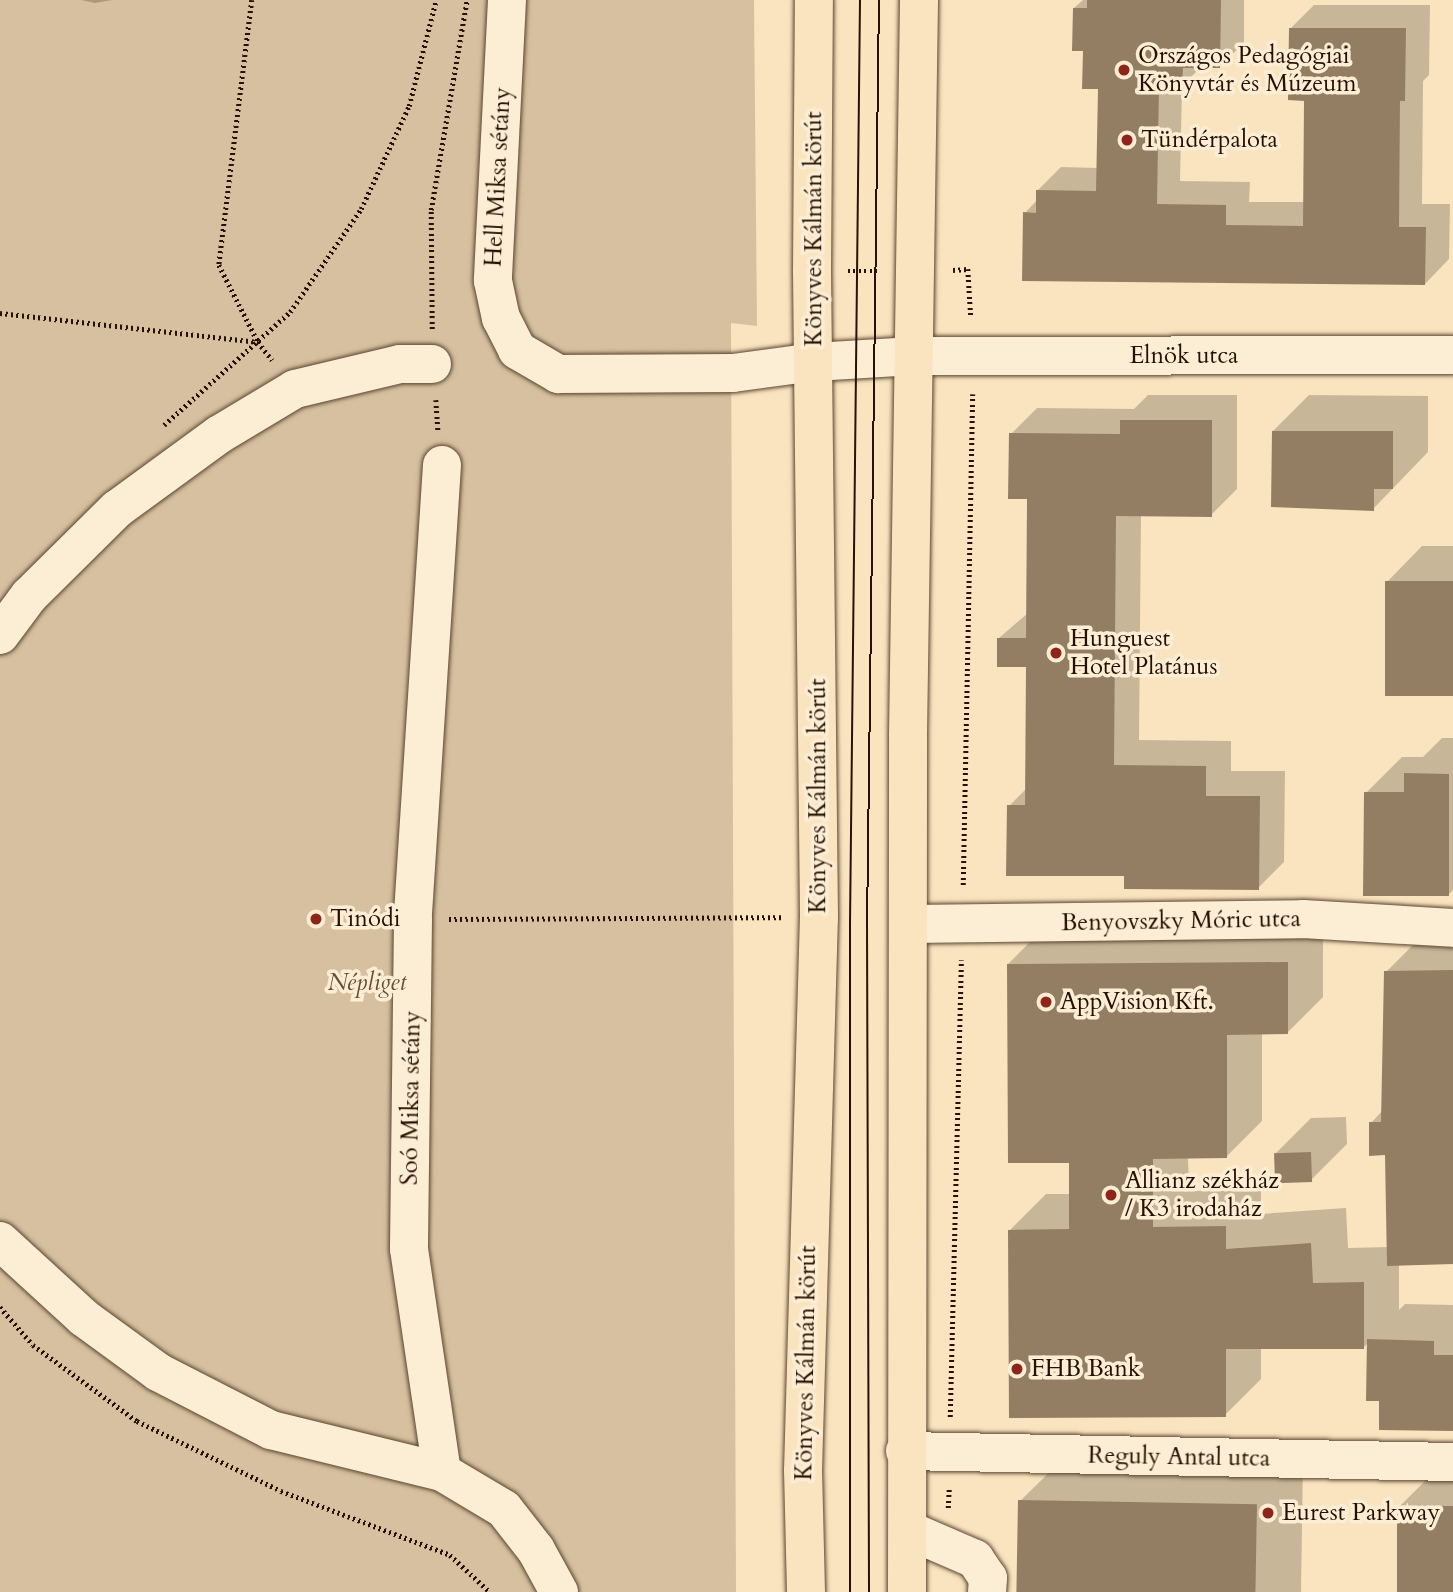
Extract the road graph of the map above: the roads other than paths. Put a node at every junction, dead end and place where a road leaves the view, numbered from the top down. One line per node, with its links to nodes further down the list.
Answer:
1 (507, 0): 4 (street, Hell Miksa sétány)
2 (814, 0): 7 (main road, Könyves Kálmán körút)
3 (919, 0): 6 (main road)
4 (517, 350): 7 (street, Elnök utca)
5 (1453, 355): 6 (street, Elnök utca)
6 (914, 356): 7 (street, Elnök utca); 11 (main road)
7 (814, 362): 19 (main road, Könyves Kálmán körút)
8 (432, 364): 10 (street)
9 (442, 465): 16 (street, Soó Miksa sétány)
10 (0, 635)
11 (909, 924): 12 (street, Benyovszky Móric utca); 14 (main road)
12 (1453, 928)
13 (0, 1241): 16 (street)
14 (905, 1451): 15 (street, Reguly Antal utca); 17 (main road)
15 (1453, 1462)
16 (442, 1472): 18 (street)
17 (908, 1530): 20 (main road); 21 (street)
18 (559, 1592)
19 (806, 1592)
20 (907, 1592)
21 (987, 1592)

